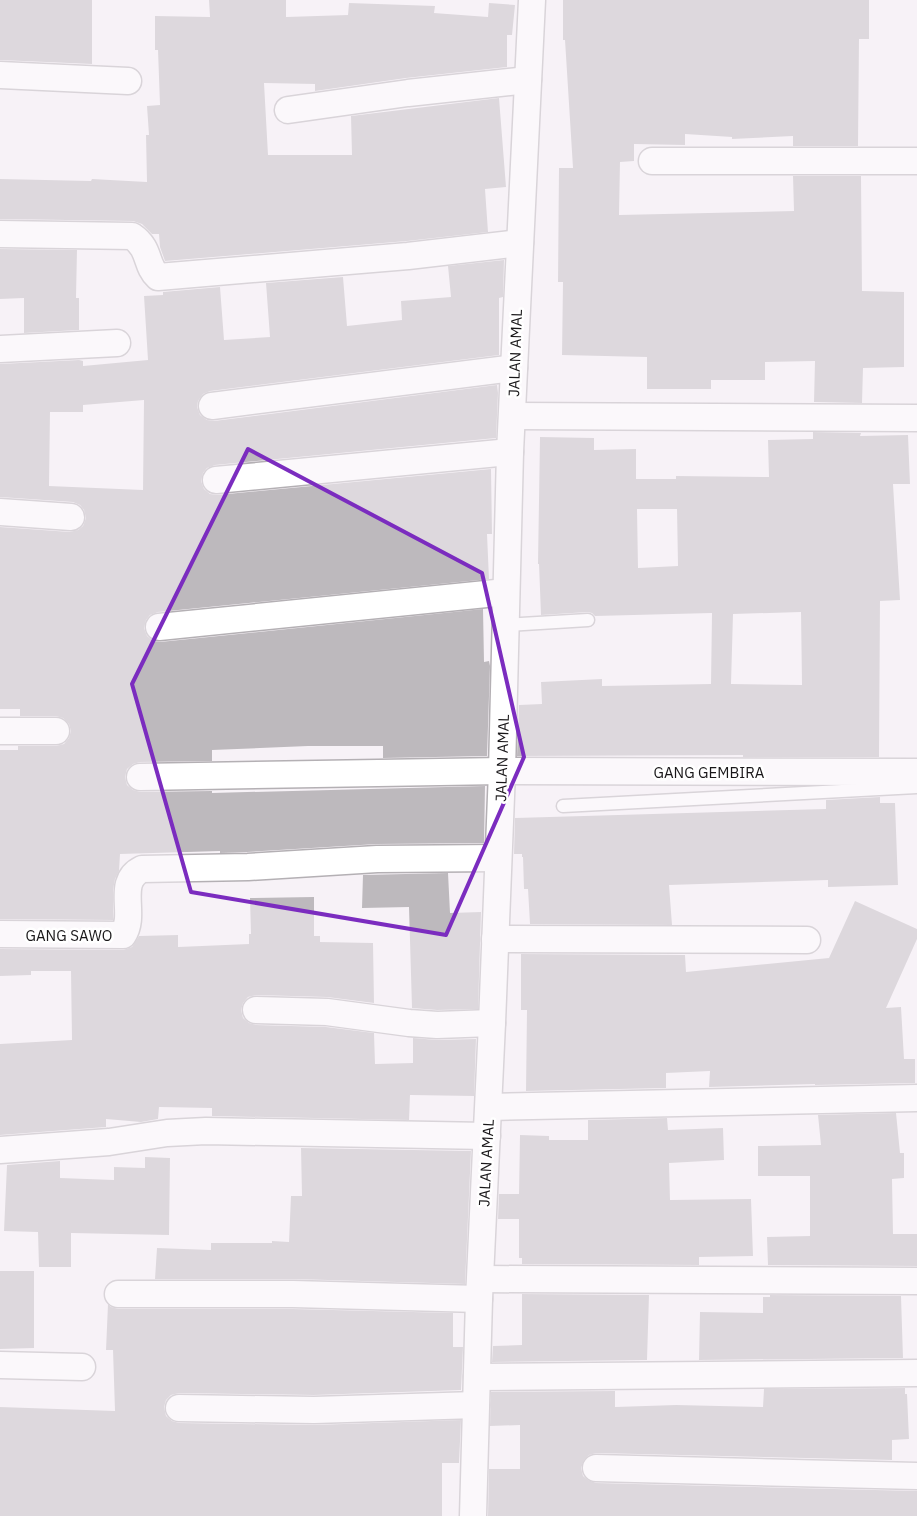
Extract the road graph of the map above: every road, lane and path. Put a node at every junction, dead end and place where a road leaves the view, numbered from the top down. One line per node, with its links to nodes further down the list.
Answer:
1 (532, 0): 3 (street, JALAN AMAL)
2 (0, 76): 4 (street)
3 (528, 80): 5 (street); 9 (street, JALAN AMAL)
4 (128, 81)
5 (288, 110)
6 (652, 161): 7 (street)
7 (917, 162)
8 (0, 234): 9 (street)
9 (520, 243): 12 (street, JALAN AMAL)
10 (116, 343): 11 (street)
11 (0, 349)
12 (514, 368): 13 (street); 14 (street, JALAN AMAL)
13 (212, 406)
14 (513, 416): 15 (street); 16 (street, JALAN AMAL)
15 (917, 418)
16 (510, 452): 17 (street); 20 (street, JALAN AMAL)
17 (216, 480)
18 (0, 512): 19 (street)
19 (71, 517)
20 (506, 592): 22 (street, JALAN AMAL); 23 (street)
21 (588, 620): 22 (lane)
22 (506, 625): 26 (street, JALAN AMAL)
23 (159, 627)
24 (0, 731): 25 (street)
25 (56, 731)
26 (502, 771): 27 (street, GANG GEMBIRA); 28 (street, GANG GEMBIRA); 31 (street, JALAN AMAL)
27 (917, 772)
28 (140, 777)
29 (917, 787): 30 (lane)
30 (563, 806)
31 (498, 858): 32 (street, GANG SAWO); 33 (street, JALAN AMAL)
32 (0, 934)
33 (495, 939): 34 (street); 36 (street, JALAN AMAL)
34 (807, 940)
35 (256, 1010): 36 (street)
36 (492, 1023): 38 (street, JALAN AMAL)
37 (917, 1098): 38 (street)
38 (489, 1108): 39 (street, JALAN AMAL)
39 (487, 1136): 40 (street); 42 (street, JALAN AMAL)
40 (0, 1150)
41 (917, 1281): 42 (street)
42 (480, 1289): 43 (street); 47 (street, JALAN AMAL)
43 (118, 1294)
44 (0, 1366): 45 (street)
45 (82, 1367)
46 (917, 1372): 47 (street)
47 (477, 1377): 48 (street, JALAN AMAL)
48 (476, 1405): 49 (street); 52 (street, JALAN AMAL)
49 (179, 1408)
50 (596, 1468): 51 (street)
51 (917, 1476)
52 (473, 1516)

